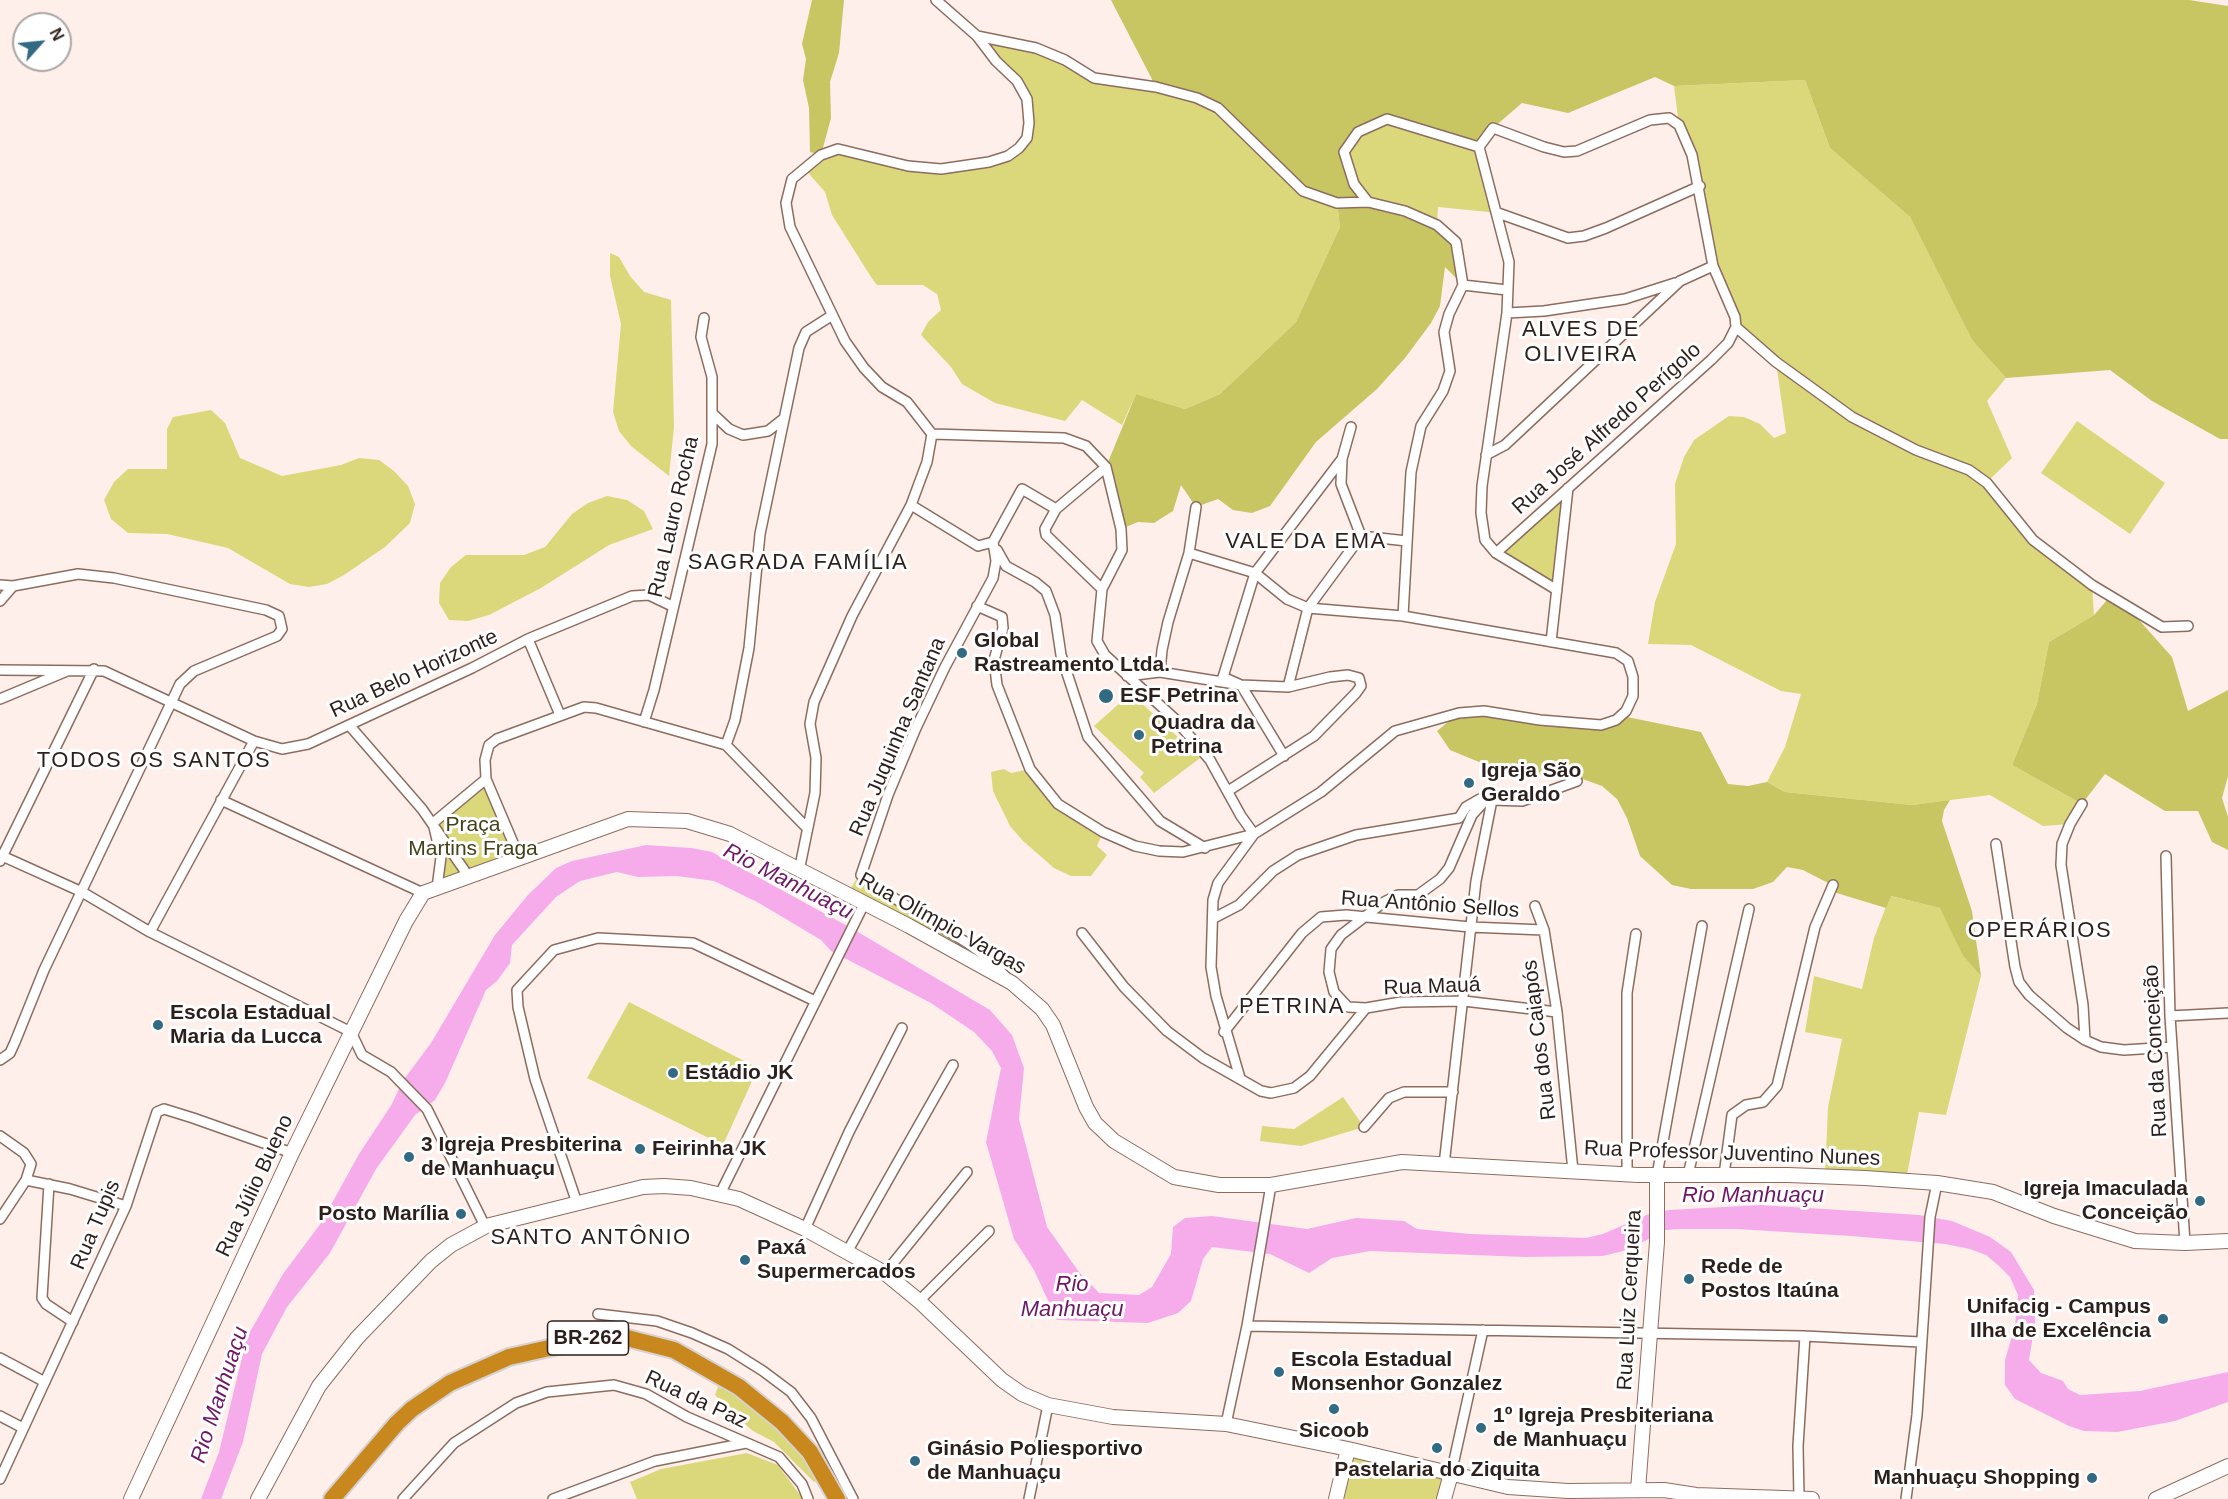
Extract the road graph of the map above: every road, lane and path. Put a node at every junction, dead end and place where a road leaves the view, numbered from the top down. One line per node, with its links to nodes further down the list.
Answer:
1 (936, 0): 2 (street)
2 (977, 36): 5 (street); 12 (street)
3 (1479, 147): 4 (street); 5 (street); 6 (street)
4 (1700, 186): 6 (street); 7 (street)
5 (1368, 202): 9 (street)
6 (1498, 213): 10 (street)
7 (1713, 266): 8 (street); 14 (street)
8 (1680, 281): 11 (street); 19 (street)
9 (1462, 285): 10 (street); 27 (street)
10 (1507, 290): 11 (street)
11 (1507, 313): 19 (street)
12 (831, 316): 16 (street); 18 (street)
13 (704, 318): 15 (street, Rua Lauro Rocha)
14 (1736, 327): 22 (street, Rua José Alfredo Perígolo); 41 (street)
15 (713, 414): 16 (street); 37 (street, Rua Lauro Rocha)
16 (782, 420): 57 (street)
17 (1352, 428): 20 (street)
18 (932, 434): 21 (street); 23 (street)
19 (1486, 455): 30 (street)
20 (1342, 459): 26 (street); 31 (street)
21 (1106, 467): 25 (street); 34 (street)
22 (1568, 488): 30 (street, Rua José Alfredo Perígolo); 35 (street)
23 (911, 505): 28 (street); 66 (street)
24 (1196, 507): 29 (street)
25 (1056, 509): 28 (street); 34 (street)
26 (1361, 536): 27 (street); 39 (street)
27 (1407, 541): 40 (street)
28 (993, 542): 38 (street, Rua Juquinha Santana); 69 (street)
29 (1189, 553): 31 (street); 47 (street)
30 (1496, 553): 35 (street)
31 (1255, 573): 39 (street); 49 (street)
32 (0, 585): 33 (street)
33 (13, 586): 36 (street); 52 (street)
34 (1102, 590): 48 (street)
35 (1557, 590): 43 (street)
36 (0, 601)
37 (672, 606): 42 (street, Rua Belo Horizonte); 54 (street, Rua Lauro Rocha)
38 (977, 606): 69 (street); 90 (street, Rua Juquinha Santana)
39 (1308, 608): 40 (street); 50 (street)
40 (1402, 616): 43 (street)
41 (2188, 626)
42 (528, 639): 53 (street); 55 (street, Rua Belo Horizonte)
43 (1551, 642): 67 (street)
44 (73, 669): 45 (street); 46 (street); 51 (street)
45 (94, 669): 52 (street, Rua Belo Horizonte); 71 (street)
46 (0, 670)
47 (1160, 672): 48 (street); 49 (street)
48 (1127, 676): 61 (street)
49 (1241, 685): 50 (street); 58 (street)
50 (1288, 687): 58 (street)
51 (0, 699)
52 (171, 701): 56 (street, Rua Belo Horizonte); 77 (street)
53 (560, 715): 54 (street); 59 (street)
54 (644, 722): 57 (street)
55 (349, 725): 56 (street, Rua Belo Horizonte); 65 (street)
56 (254, 741): 62 (street)
57 (726, 745): 66 (street)
58 (1284, 756): 61 (street)
59 (486, 778): 65 (street); 72 (street)
60 (1577, 782): 63 (street)
61 (1227, 791): 67 (street)
62 (221, 800): 78 (street); 87 (street)
63 (1492, 800): 82 (street); 83 (street); 85 (street)
64 (2082, 804): 100 (street)
65 (433, 823): 74 (street); 76 (street)
66 (807, 828): 73 (street)
67 (1254, 834): 69 (street); 83 (street)
68 (1996, 844): 100 (street)
69 (1205, 848)
70 (2166, 856): 96 (street, Rua da Conceição)
71 (1, 857): 77 (street)
72 (520, 859): 73 (street, Rua Olímpio Vargas); 74 (street, Rua Olímpio Vargas)
73 (799, 871): 79 (street, Rua Olímpio Vargas)
74 (469, 877): 76 (street, Rua Olímpio Vargas)
75 (1833, 885): 115 (street)
76 (436, 888): 78 (street, Rua Olímpio Vargas)
77 (82, 892): 87 (street); 102 (street)
78 (423, 893): 98 (street, Rua Júlio Bueno)
79 (864, 904): 90 (street, Rua Olímpio Vargas); 91 (street)
80 (1535, 906): 86 (street, Rua dos Caiapós)
81 (1749, 909): 114 (street)
82 (1364, 917): 85 (street, Rua Antônio Sellos); 93 (street); 99 (street, Rua Antônio Sellos)
83 (1214, 918): 99 (street)
84 (1702, 926): 113 (street)
85 (1470, 927): 86 (street, Rua Antônio Sellos); 92 (street)
86 (1544, 930): 94 (street, Rua dos Caiapós)
87 (150, 932): 98 (street)
88 (1082, 933): 104 (street, Rua Mauá)
89 (1636, 934): 112 (street)
90 (1012, 983): 119 (street, Rua Olímpio Vargas)
91 (814, 1001): 120 (street); 121 (street)
92 (1464, 1001): 93 (street, Rua Mauá); 94 (street, Rua Mauá); 105 (street)
93 (1366, 1008): 104 (street, Rua Mauá)
94 (1557, 1012): 110 (street, Rua dos Caiapós)
95 (2228, 1013): 96 (street)
96 (2170, 1016): 101 (street, Rua da Conceição)
97 (902, 1028): 125 (street)
98 (351, 1032): 108 (street, Rua Júlio Bueno); 124 (street)
99 (1224, 1032): 104 (street)
100 (2085, 1041): 101 (street)
101 (2172, 1047): 128 (street, Rua da Conceição)
102 (0, 1060)
103 (953, 1065): 129 (street)
104 (1240, 1078)
105 (1454, 1092): 106 (street); 109 (street)
106 (1364, 1126)
107 (0, 1136): 116 (street)
108 (291, 1153): 122 (street, Rua Tupis); 154 (street, Rua Júlio Bueno)
109 (1444, 1165): 110 (street, Rua Professor Juventino Nunes); 119 (street, Rua Professor Juventino Nunes)
110 (1573, 1171): 112 (street, Rua Professor Juventino Nunes)
111 (967, 1172): 130 (street)
112 (1627, 1174): 113 (street, Rua Professor Juventino Nunes)
113 (1657, 1175): 114 (street, Rua Professor Juventino Nunes); 136 (street, Rua Luiz Cerqueira)
114 (1688, 1175): 115 (street, Rua Professor Juventino Nunes)
115 (1724, 1175): 117 (street, Rua Professor Juventino Nunes)
116 (26, 1180): 118 (street); 123 (street)
117 (1937, 1182): 128 (street, Rua Professor Juventino Nunes); 138 (street)
118 (49, 1184): 122 (street); 133 (street)
119 (1270, 1185): 134 (street)
120 (720, 1194): 121 (street); 125 (street)
121 (577, 1203): 124 (street)
122 (126, 1206): 133 (street, Rua Tupis)
123 (0, 1219)
124 (485, 1226): 155 (street)
125 (804, 1229): 129 (street)
126 (989, 1230): 131 (street)
127 (2228, 1241): 128 (street, Rua Professor Juventino Nunes)
128 (2185, 1243)
129 (847, 1252): 130 (street)
130 (885, 1273): 131 (street)
131 (919, 1301): 141 (street)
132 (598, 1314): 150 (street)
133 (73, 1322): 140 (street, Rua Tupis)
134 (1247, 1326): 135 (street); 143 (street)
135 (1483, 1330): 136 (street); 148 (street)
136 (1651, 1334): 137 (street); 151 (street, Rua Luiz Cerqueira)
137 (1805, 1336): 138 (street); 153 (street)
138 (1920, 1342): 164 (street)
139 (0, 1358): 140 (street)
140 (45, 1382): 144 (street, Rua Tupis)
141 (1048, 1405): 143 (street); 161 (street)
142 (0, 1416): 144 (street)
143 (1226, 1424): 146 (street)
144 (23, 1428): 149 (street, Rua Tupis)
145 (746, 1443): 152 (street); 157 (street, Rua da Paz); 159 (street, Rua da Paz)
146 (1348, 1449): 148 (street); 162 (street)
147 (2228, 1466): 165 (street)
148 (1451, 1474): 151 (street); 163 (street)
149 (0, 1479)
150 (838, 1489): 156 (highway, BR-262); 160 (street)
151 (1638, 1494): 153 (street)
152 (566, 1496): 158 (street)
153 (1806, 1498)
154 (131, 1499)
155 (258, 1499)
156 (332, 1499)
157 (403, 1499)
158 (554, 1499)
159 (808, 1499)
160 (853, 1499)
161 (1029, 1499)
162 (1336, 1499)
163 (1444, 1499)
164 (1906, 1499)
165 (2156, 1499)

